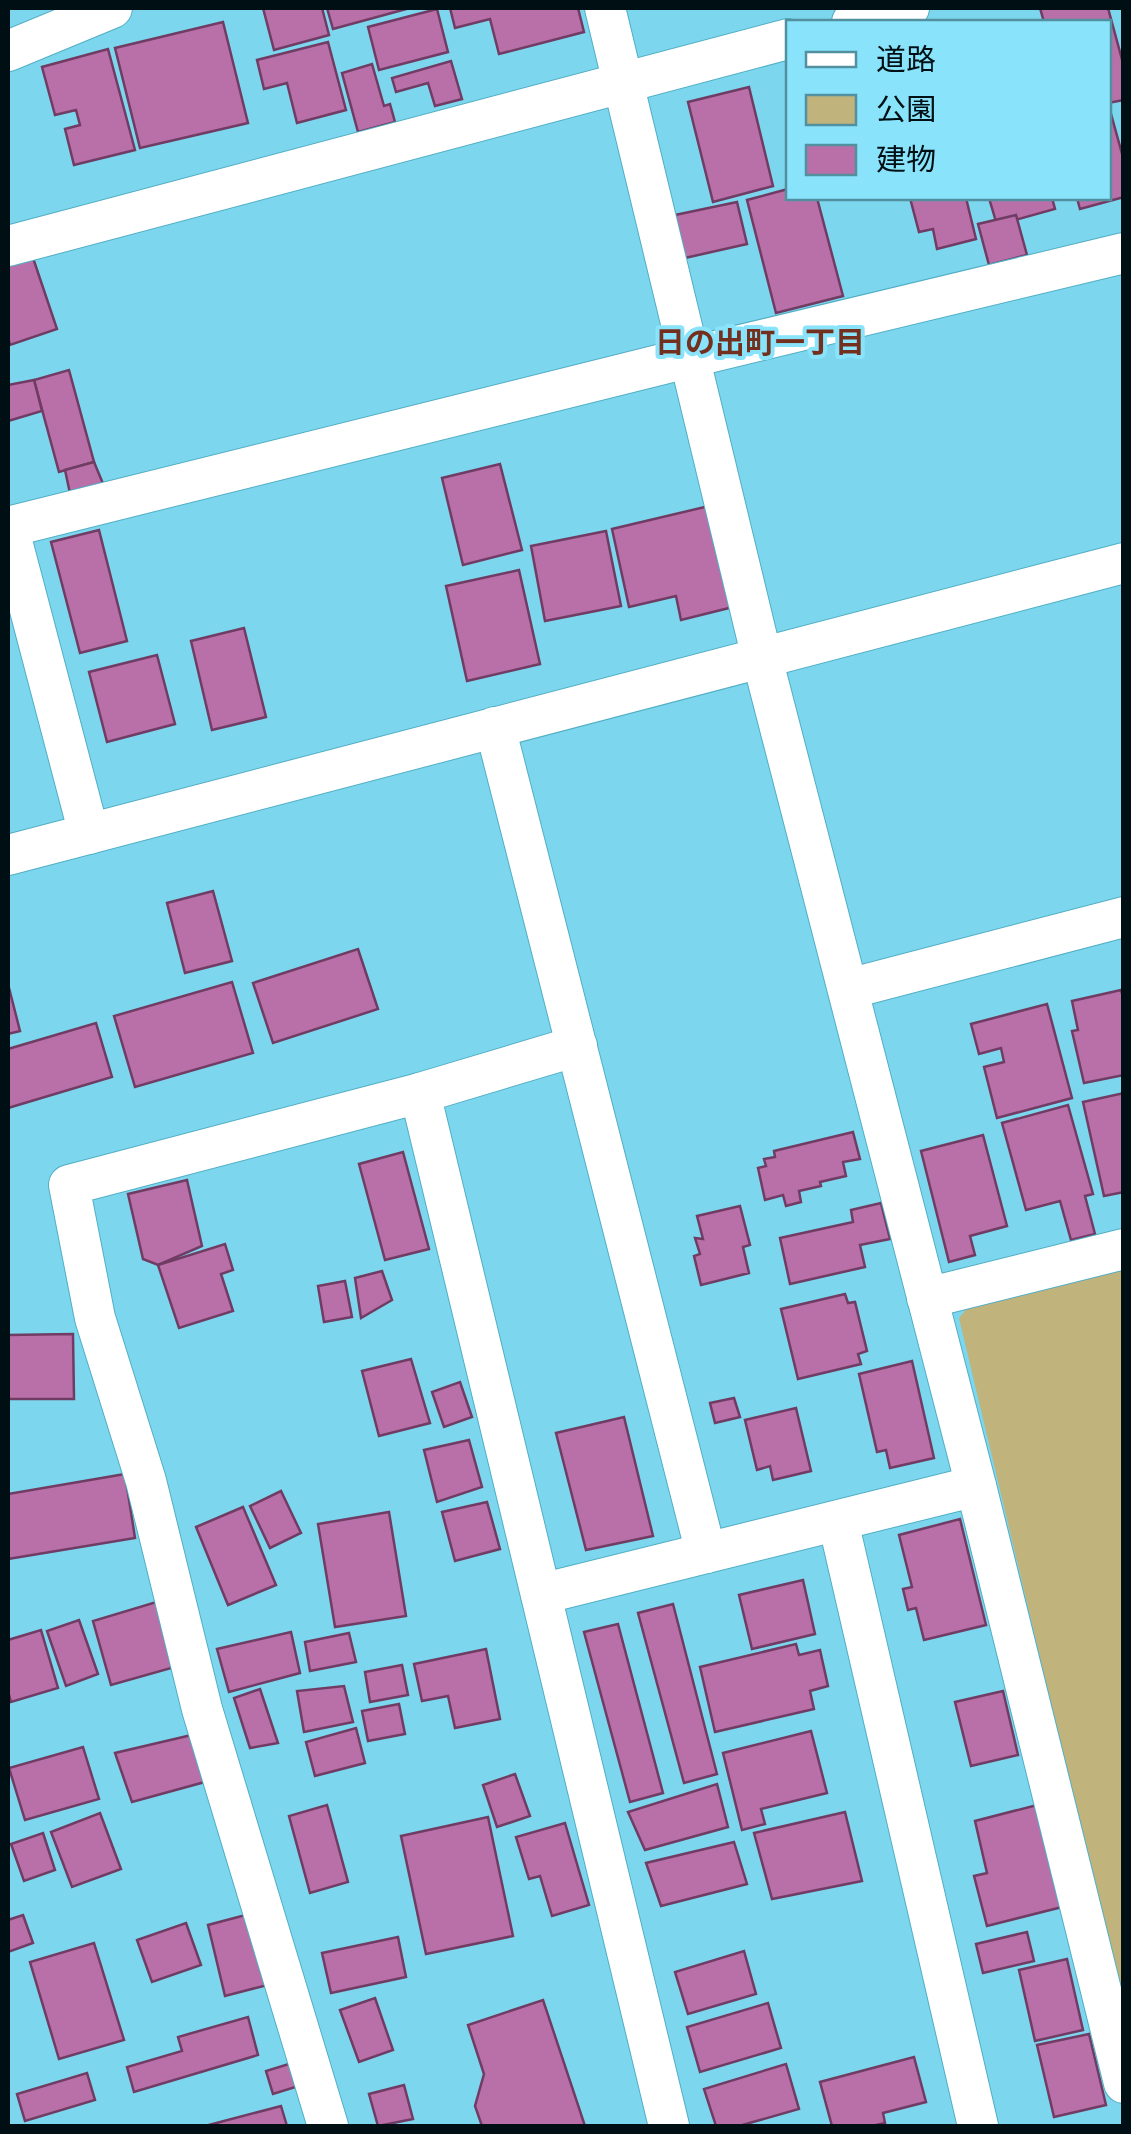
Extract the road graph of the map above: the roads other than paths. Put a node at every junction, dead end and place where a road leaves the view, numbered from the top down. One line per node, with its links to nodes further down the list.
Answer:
1 (112, 8): 6 (street)
2 (605, 8): 7 (street)
3 (909, 8): 4 (street)
4 (860, 20)
5 (786, 40): 7 (street)
6 (8, 51)
7 (625, 83): 8 (street); 10 (street)
8 (8, 246)
9 (1124, 253): 10 (street)
10 (691, 356): 11 (street); 13 (street)
11 (8, 527): 15 (street)
12 (1124, 563): 13 (street)
13 (762, 658): 14 (street); 18 (street)
14 (496, 728): 15 (street); 19 (street)
15 (89, 834): 16 (street)
16 (8, 855)
17 (1124, 916): 18 (street)
18 (848, 989): 22 (street)
19 (576, 1046): 20 (street); 25 (street)
20 (420, 1094): 26 (street); 28 (street)
21 (1124, 1249): 22 (street)
22 (928, 1298): 23 (street)
23 (976, 1486): 24 (street); 27 (street)
24 (838, 1521): 25 (street); 30 (street)
25 (706, 1554): 26 (street)
26 (541, 1594): 29 (street)
27 (1124, 2082)
28 (328, 2126)
29 (669, 2126)
30 (978, 2126)

